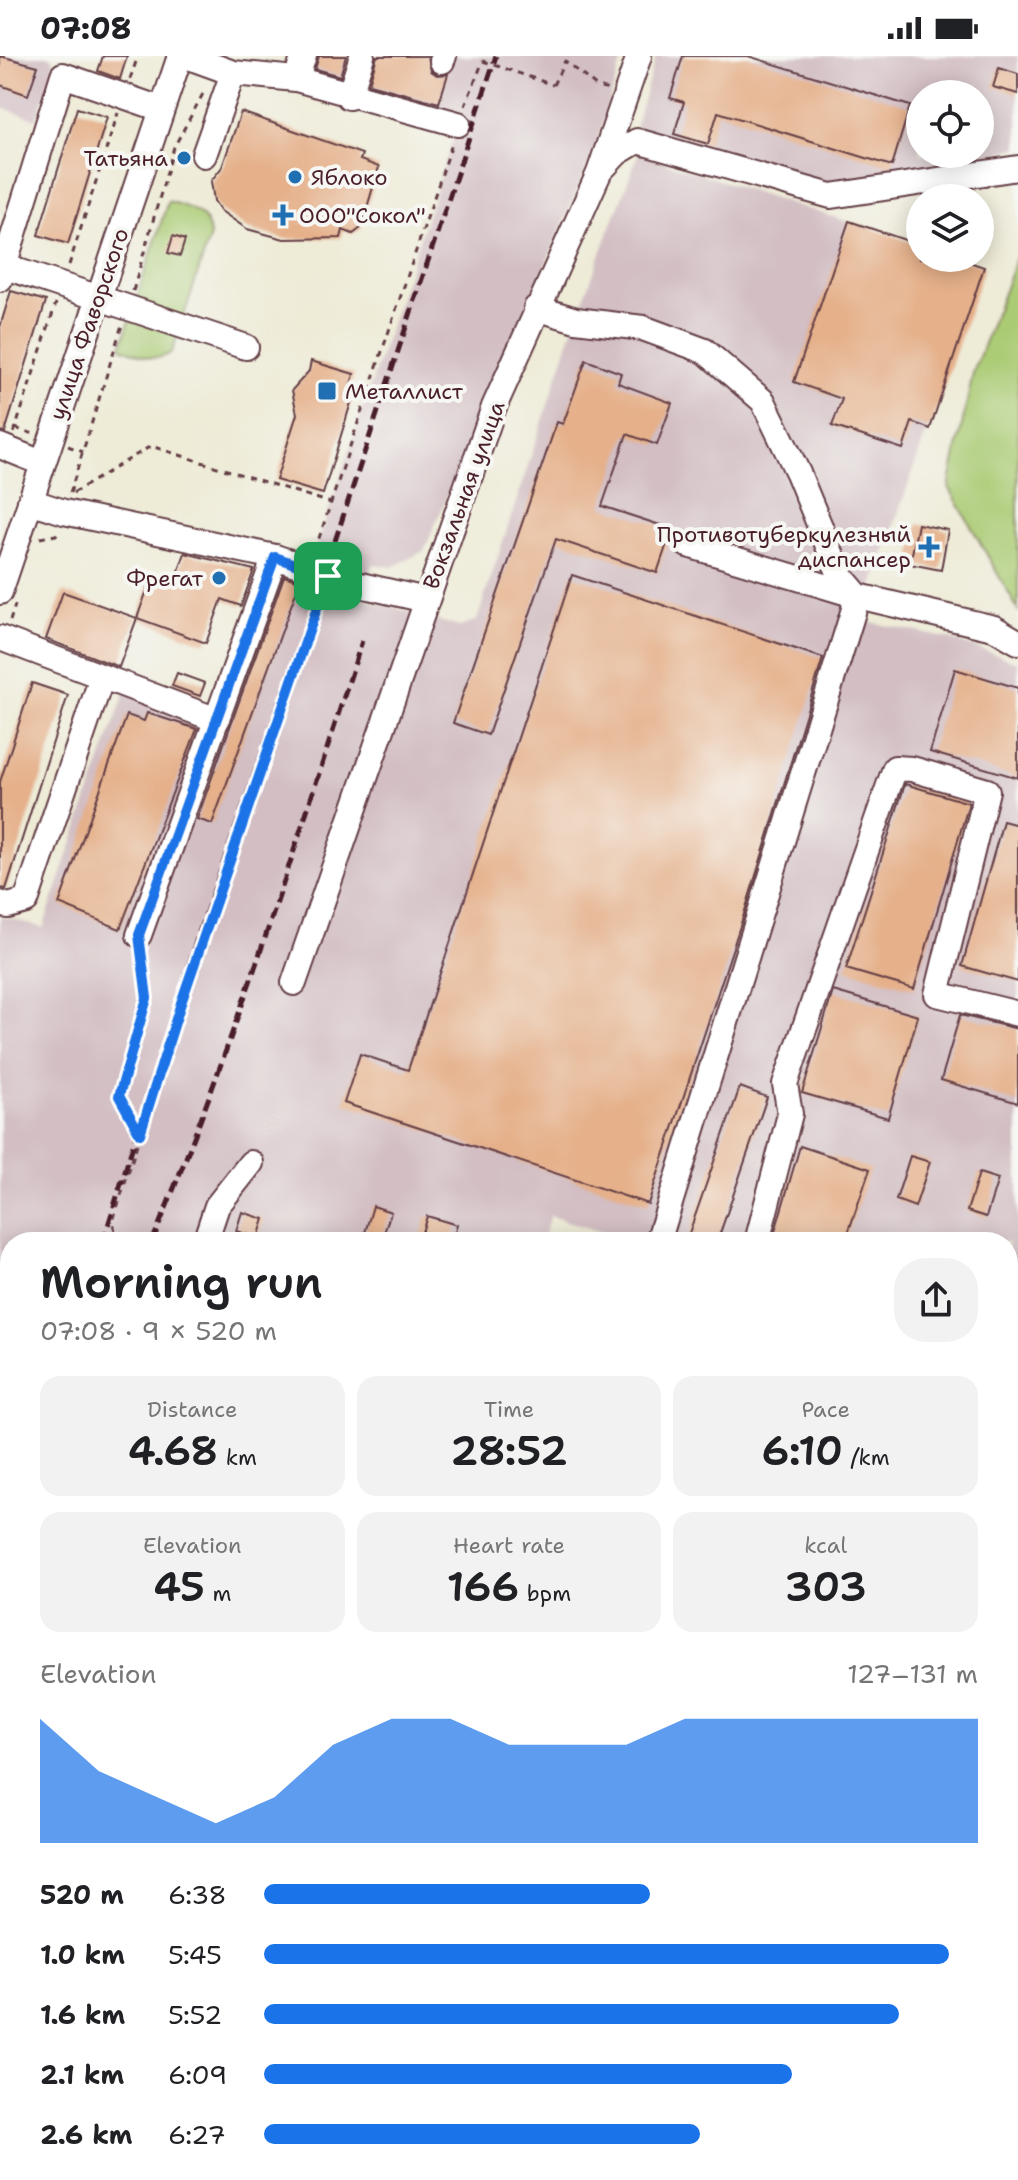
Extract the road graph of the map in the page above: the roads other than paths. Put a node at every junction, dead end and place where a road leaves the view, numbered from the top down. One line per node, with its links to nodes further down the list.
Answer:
1 (180, 56): 9 (street, улица Фаворского)
2 (186, 56): 6 (street)
3 (304, 56): 7 (street)
4 (362, 56): 8 (street)
5 (639, 56): 13 (street, Вокзальная улица)
6 (233, 73): 7 (street); 11 (street)
7 (296, 79): 8 (street)
8 (349, 97): 10 (street)
9 (161, 109): 14 (street); 15 (street, улица Фаворского)
10 (458, 124)
11 (204, 155)
12 (1018, 168): 13 (street)
13 (599, 173): 16 (street, Вокзальная улица)
14 (1, 270): 15 (street)
15 (98, 297): 17 (street); 19 (street, улица Фаворского)
16 (536, 308): 24 (street); 25 (street, Вокзальная улица)
17 (246, 347)
18 (4, 448): 19 (street)
19 (42, 463): 20 (street, улица Фаворского)
20 (30, 501): 22 (street, Вокзальная улица); 23 (street, улица Фаворского)
21 (688, 545): 24 (street)
22 (275, 557): 25 (street, Вокзальная улица); 29 (street)
23 (0, 592)
24 (864, 597): 27 (street); 36 (street)
25 (426, 600): 32 (street)
26 (0, 638): 28 (street)
27 (1018, 642)
28 (102, 677): 29 (street); 30 (street)
29 (217, 720): 31 (street)
30 (0, 903)
31 (139, 935)
32 (294, 983)
33 (1018, 1014): 37 (street)
34 (251, 1163): 35 (street)
35 (208, 1232)
36 (661, 1232)
37 (760, 1232)

